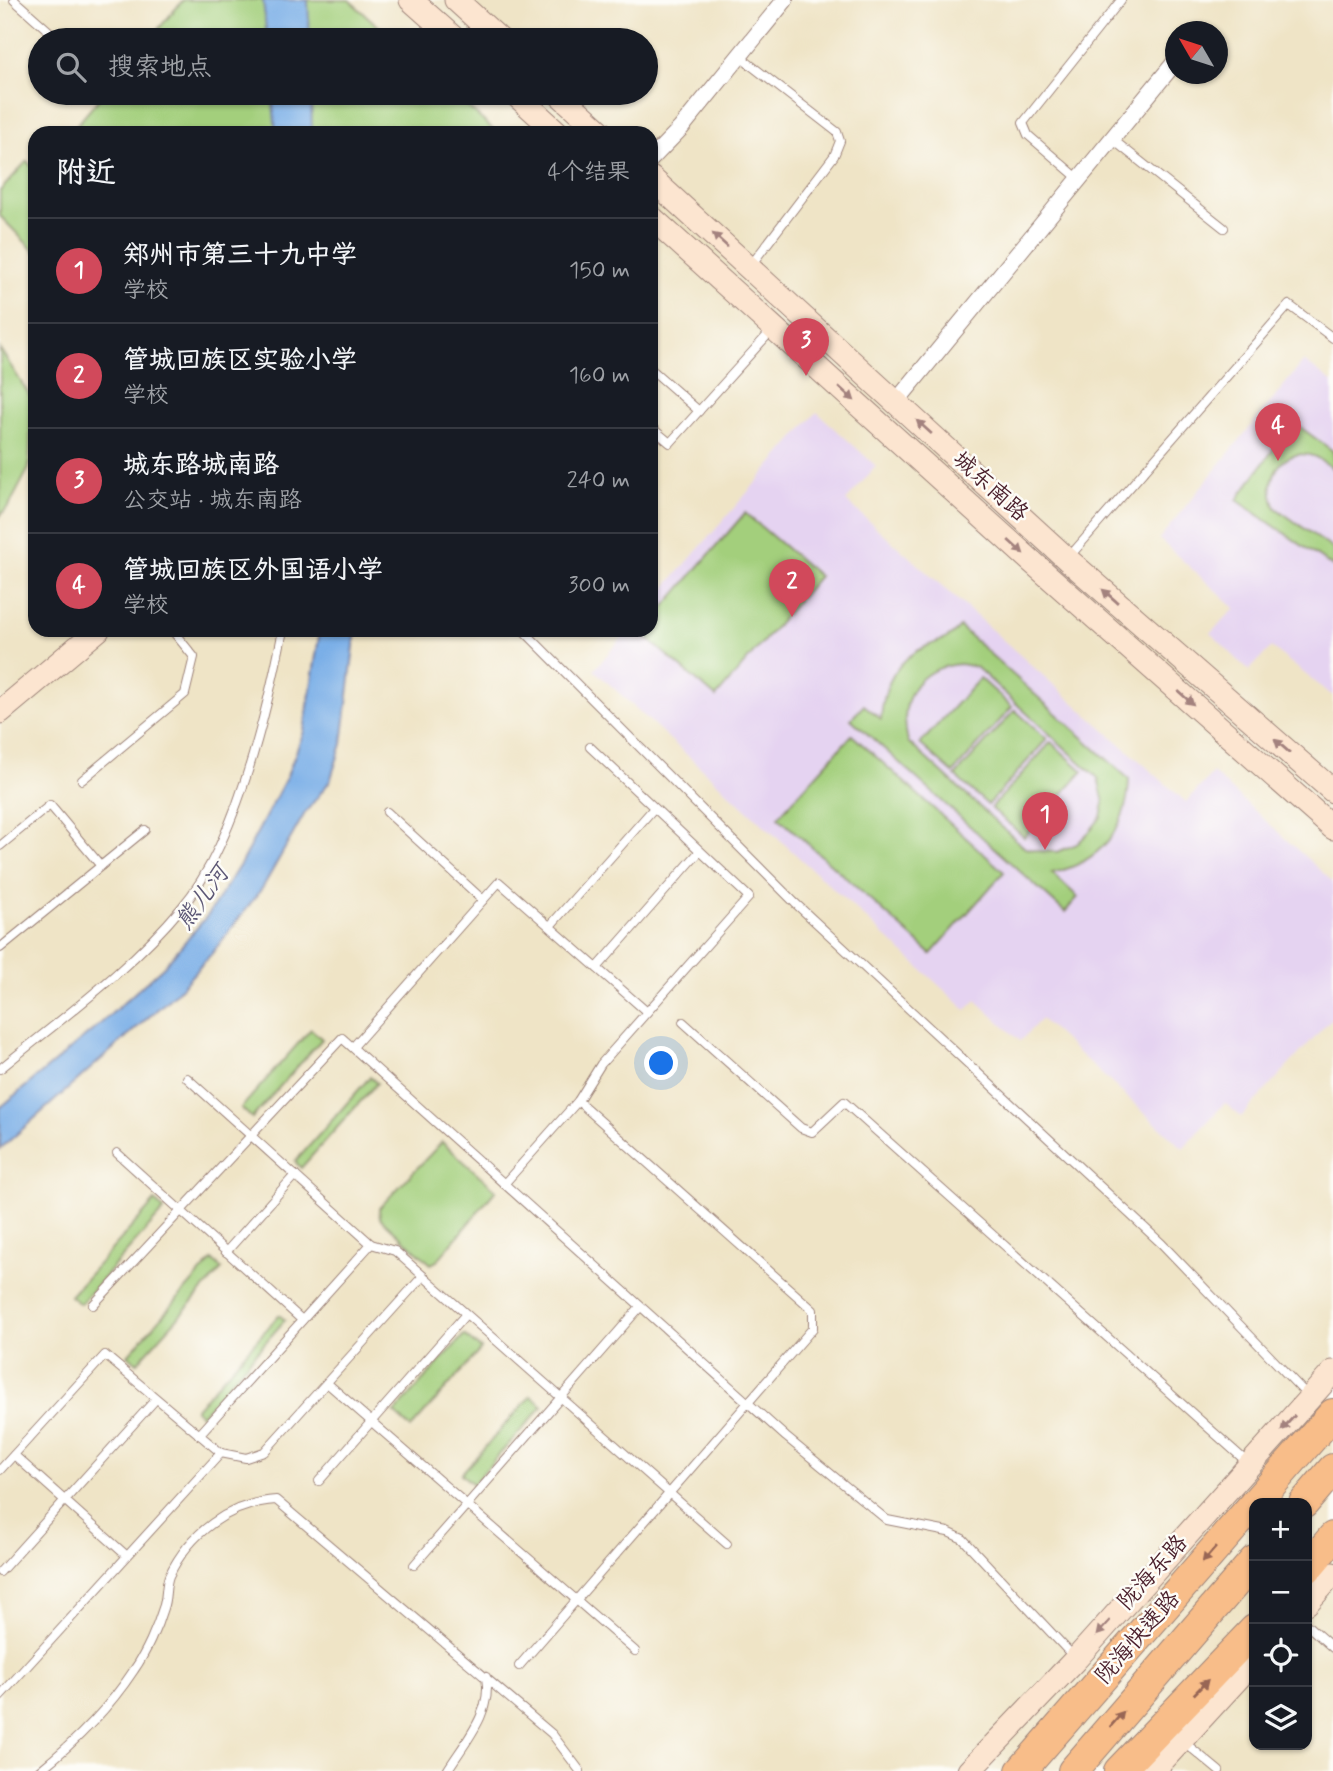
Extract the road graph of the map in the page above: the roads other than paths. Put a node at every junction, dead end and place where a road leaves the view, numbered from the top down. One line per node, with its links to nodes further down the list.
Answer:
1 (14, 0): 6 (lane)
2 (411, 0): 7 (main road)
3 (785, 0): 9 (street)
4 (1121, 0): 17 (lane)
5 (466, 3): 8 (main road)
6 (46, 28)
7 (442, 28)
8 (489, 28)
9 (739, 56): 16 (street); 21 (lane)
10 (1165, 73): 15 (street)
11 (527, 105): 13 (main road)
12 (571, 105): 14 (main road)
13 (550, 126)
14 (594, 126)
15 (1112, 139): 17 (street); 20 (lane)
16 (658, 152)
17 (1079, 179): 25 (street)
18 (658, 184): 21 (main road, 城东南路, one-way to 18)
19 (658, 223): 22 (main road, 城东南路)
20 (1224, 229)
21 (749, 267): 25 (main road, 城东南路)
22 (774, 328): 26 (lane); 39 (main road, 城东南路, one-way to 39)
23 (1333, 338): 28 (lane)
24 (658, 375): 26 (lane)
25 (896, 401): 28 (main road, 城东南路, one-way to 25)
26 (699, 411): 27 (lane)
27 (658, 433)
28 (1068, 559): 36 (main road, 城东南路, one-way to 28)
29 (90, 637): 33 (main road)
30 (178, 637): 35 (lane)
31 (281, 637): 51 (lane)
32 (530, 637): 71 (lane)
33 (0, 712)
34 (590, 747): 37 (lane)
35 (82, 780)
36 (1333, 791)
37 (654, 808): 42 (lane); 45 (lane)
38 (387, 812): 44 (lane)
39 (1333, 828)
40 (145, 830): 43 (lane)
41 (0, 846): 43 (lane)
42 (700, 851): 47 (lane); 48 (lane)
43 (101, 866): 46 (lane)
44 (483, 900): 45 (lane); 50 (lane)
45 (550, 926): 47 (lane)
46 (0, 948)
47 (597, 968): 48 (lane)
48 (647, 1012): 53 (lane)
49 (683, 1022): 76 (lane)
50 (353, 1048): 54 (lane); 57 (lane)
51 (0, 1069)
52 (187, 1078): 54 (lane)
53 (578, 1101): 57 (lane); 70 (lane)
54 (251, 1135): 56 (lane); 58 (lane)
55 (117, 1153): 58 (lane)
56 (295, 1175): 59 (lane); 60 (lane)
57 (504, 1184): 63 (lane)
58 (181, 1211): 60 (lane); 62 (lane)
59 (371, 1244): 61 (lane); 65 (lane)
60 (226, 1252): 65 (lane)
61 (423, 1276): 64 (lane); 67 (lane)
62 (93, 1305)
63 (640, 1307): 68 (lane); 70 (lane)
64 (466, 1314): 68 (lane); 72 (lane)
65 (302, 1320): 73 (lane)
66 (1333, 1372): 71 (main road, 陇海东路)
67 (327, 1383): 72 (lane); 74 (lane)
68 (560, 1398): 80 (lane); 84 (lane)
69 (156, 1399): 73 (lane); 75 (lane); 83 (lane)
70 (746, 1401): 80 (lane); 100 (lane)
71 (1322, 1406): 76 (main road, 陇海东路, one-way to 76); 81 (highway, 陇海快速路)
72 (372, 1422): 79 (lane); 84 (lane)
73 (199, 1435): 74 (lane)
74 (221, 1453): 88 (lane)
75 (14, 1455): 78 (lane); 83 (lane)
76 (1251, 1465): 100 (main road, 陇海东路, one-way to 100)
77 (1333, 1469): 82 (highway)
78 (0, 1470)
79 (319, 1481)
80 (670, 1494): 87 (lane); 95 (lane)
81 (1258, 1498)
82 (1308, 1498)
83 (65, 1500): 88 (lane); 92 (lane)
84 (466, 1505): 91 (lane); 95 (lane)
85 (1249, 1510): 105 (highway, 陇海快速路, one-way to 105)
86 (1333, 1537): 90 (highway)
87 (727, 1544)
88 (127, 1556): 104 (lane)
89 (1253, 1561): 113 (highway, 陇海快速路, one-way to 89)
90 (1312, 1562)
91 (414, 1565)
92 (0, 1572)
93 (1333, 1574): 94 (main road)
94 (1312, 1597)
95 (577, 1600): 99 (lane); 101 (lane)
96 (1312, 1629): 98 (lane)
97 (1249, 1635): 114 (highway, one-way to 97)
98 (1333, 1648)
99 (635, 1651)
100 (1076, 1658): 110 (main road, 陇海东路)
101 (519, 1666)
102 (1249, 1666): 106 (main road)
103 (486, 1677): 107 (lane); 108 (lane); 109 (lane)
104 (1, 1692)
105 (1052, 1735): 111 (highway); 112 (highway, 陇海快速路)
106 (1181, 1740): 115 (main road); 116 (lane)
107 (39, 1771)
108 (447, 1771)
109 (580, 1771)
110 (970, 1771)
111 (1012, 1771)
112 (1021, 1771)
113 (1073, 1771)
114 (1119, 1771)
115 (1153, 1771)
116 (1219, 1771)

